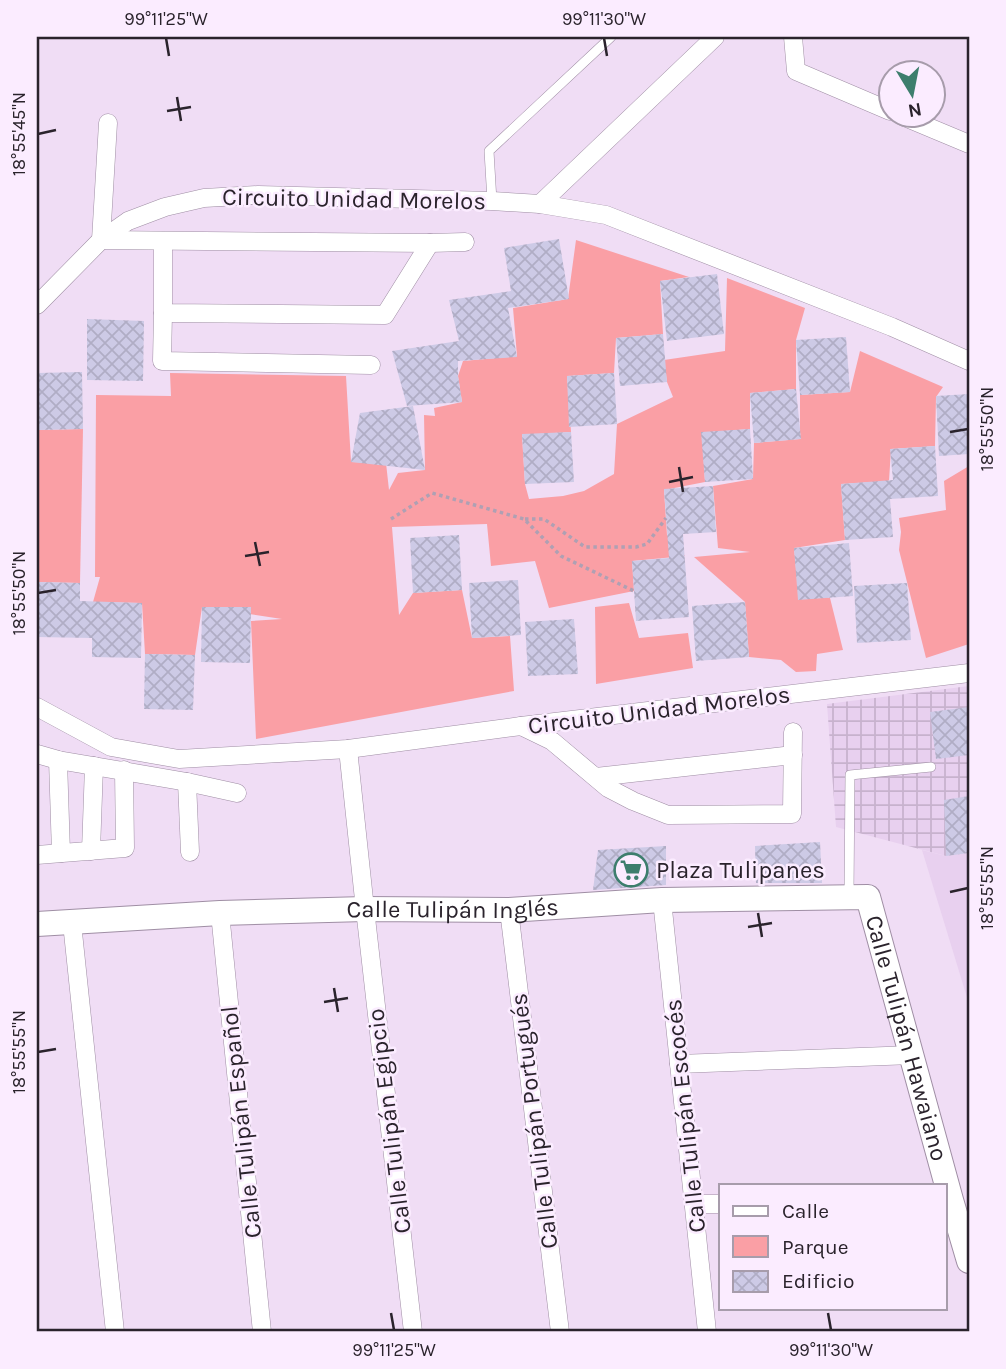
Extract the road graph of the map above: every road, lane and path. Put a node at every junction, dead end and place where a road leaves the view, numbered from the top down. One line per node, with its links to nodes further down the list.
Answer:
1 (611, 37): 8 (lane)
2 (715, 37): 9 (street)
3 (793, 37): 4 (street)
4 (876, 105)
5 (108, 123): 10 (street)
6 (936, 130): 7 (street)
7 (969, 144)
8 (492, 201): 9 (street, Circuito Unidad Morelos); 10 (street, Circuito Unidad Morelos)
9 (540, 204): 16 (street, Circuito Unidad Morelos)
10 (101, 240): 11 (street); 14 (street, Circuito Unidad Morelos)
11 (163, 241): 13 (street); 15 (street)
12 (465, 242): 13 (street)
13 (430, 243): 15 (street)
14 (37, 305)
15 (163, 313): 17 (street)
16 (969, 361)
17 (371, 365)
18 (666, 518): 20 (path)
19 (391, 519): 20 (path)
20 (524, 519): 21 (path)
21 (634, 590)
22 (969, 673): 24 (street, Circuito Unidad Morelos)
23 (37, 707): 26 (street, Circuito Unidad Morelos)
24 (521, 726): 26 (street, Circuito Unidad Morelos); 33 (street)
25 (793, 732): 28 (street)
26 (348, 749): 42 (street)
27 (37, 754): 29 (street)
28 (793, 755): 33 (street); 33 (street)
29 (58, 760): 30 (street); 38 (street)
30 (94, 765): 32 (street); 36 (street)
31 (931, 767): 40 (lane)
32 (124, 770): 34 (street); 36 (street)
33 (596, 777)
34 (187, 782): 35 (street); 37 (street)
35 (237, 793)
36 (91, 851): 38 (street)
37 (190, 852)
38 (61, 853): 39 (street)
39 (37, 855)
40 (858, 897): 41 (street, Calle Tulipán Inglés); 47 (street, Calle Tulipán Hawaiano)
41 (662, 901): 43 (street, Calle Tulipán Inglés); 48 (street, Calle Tulipán Escocés)
42 (365, 909): 43 (street, Calle Tulipán Inglés); 44 (street, Calle Tulipán Inglés); 56 (street, Calle Tulipán Egipcio)
43 (509, 910): 57 (street, Calle Tulipán Portugués)
44 (220, 913): 45 (street, Calle Tulipán Inglés); 55 (street, Calle Tulipán Español)
45 (72, 923): 46 (street, Calle Tulipán Inglés); 54 (street)
46 (37, 924)
47 (912, 1055): 48 (street); 49 (street, Calle Tulipán Hawaiano)
48 (679, 1063): 51 (street, Calle Tulipán Escocés)
49 (944, 1184)
50 (948, 1200): 53 (street, Calle Tulipán Hawaiano)
51 (694, 1204): 52 (street); 58 (street, Calle Tulipán Escocés)
52 (719, 1204)
53 (969, 1261)
54 (116, 1332)
55 (262, 1332)
56 (413, 1332)
57 (560, 1332)
58 (707, 1332)

